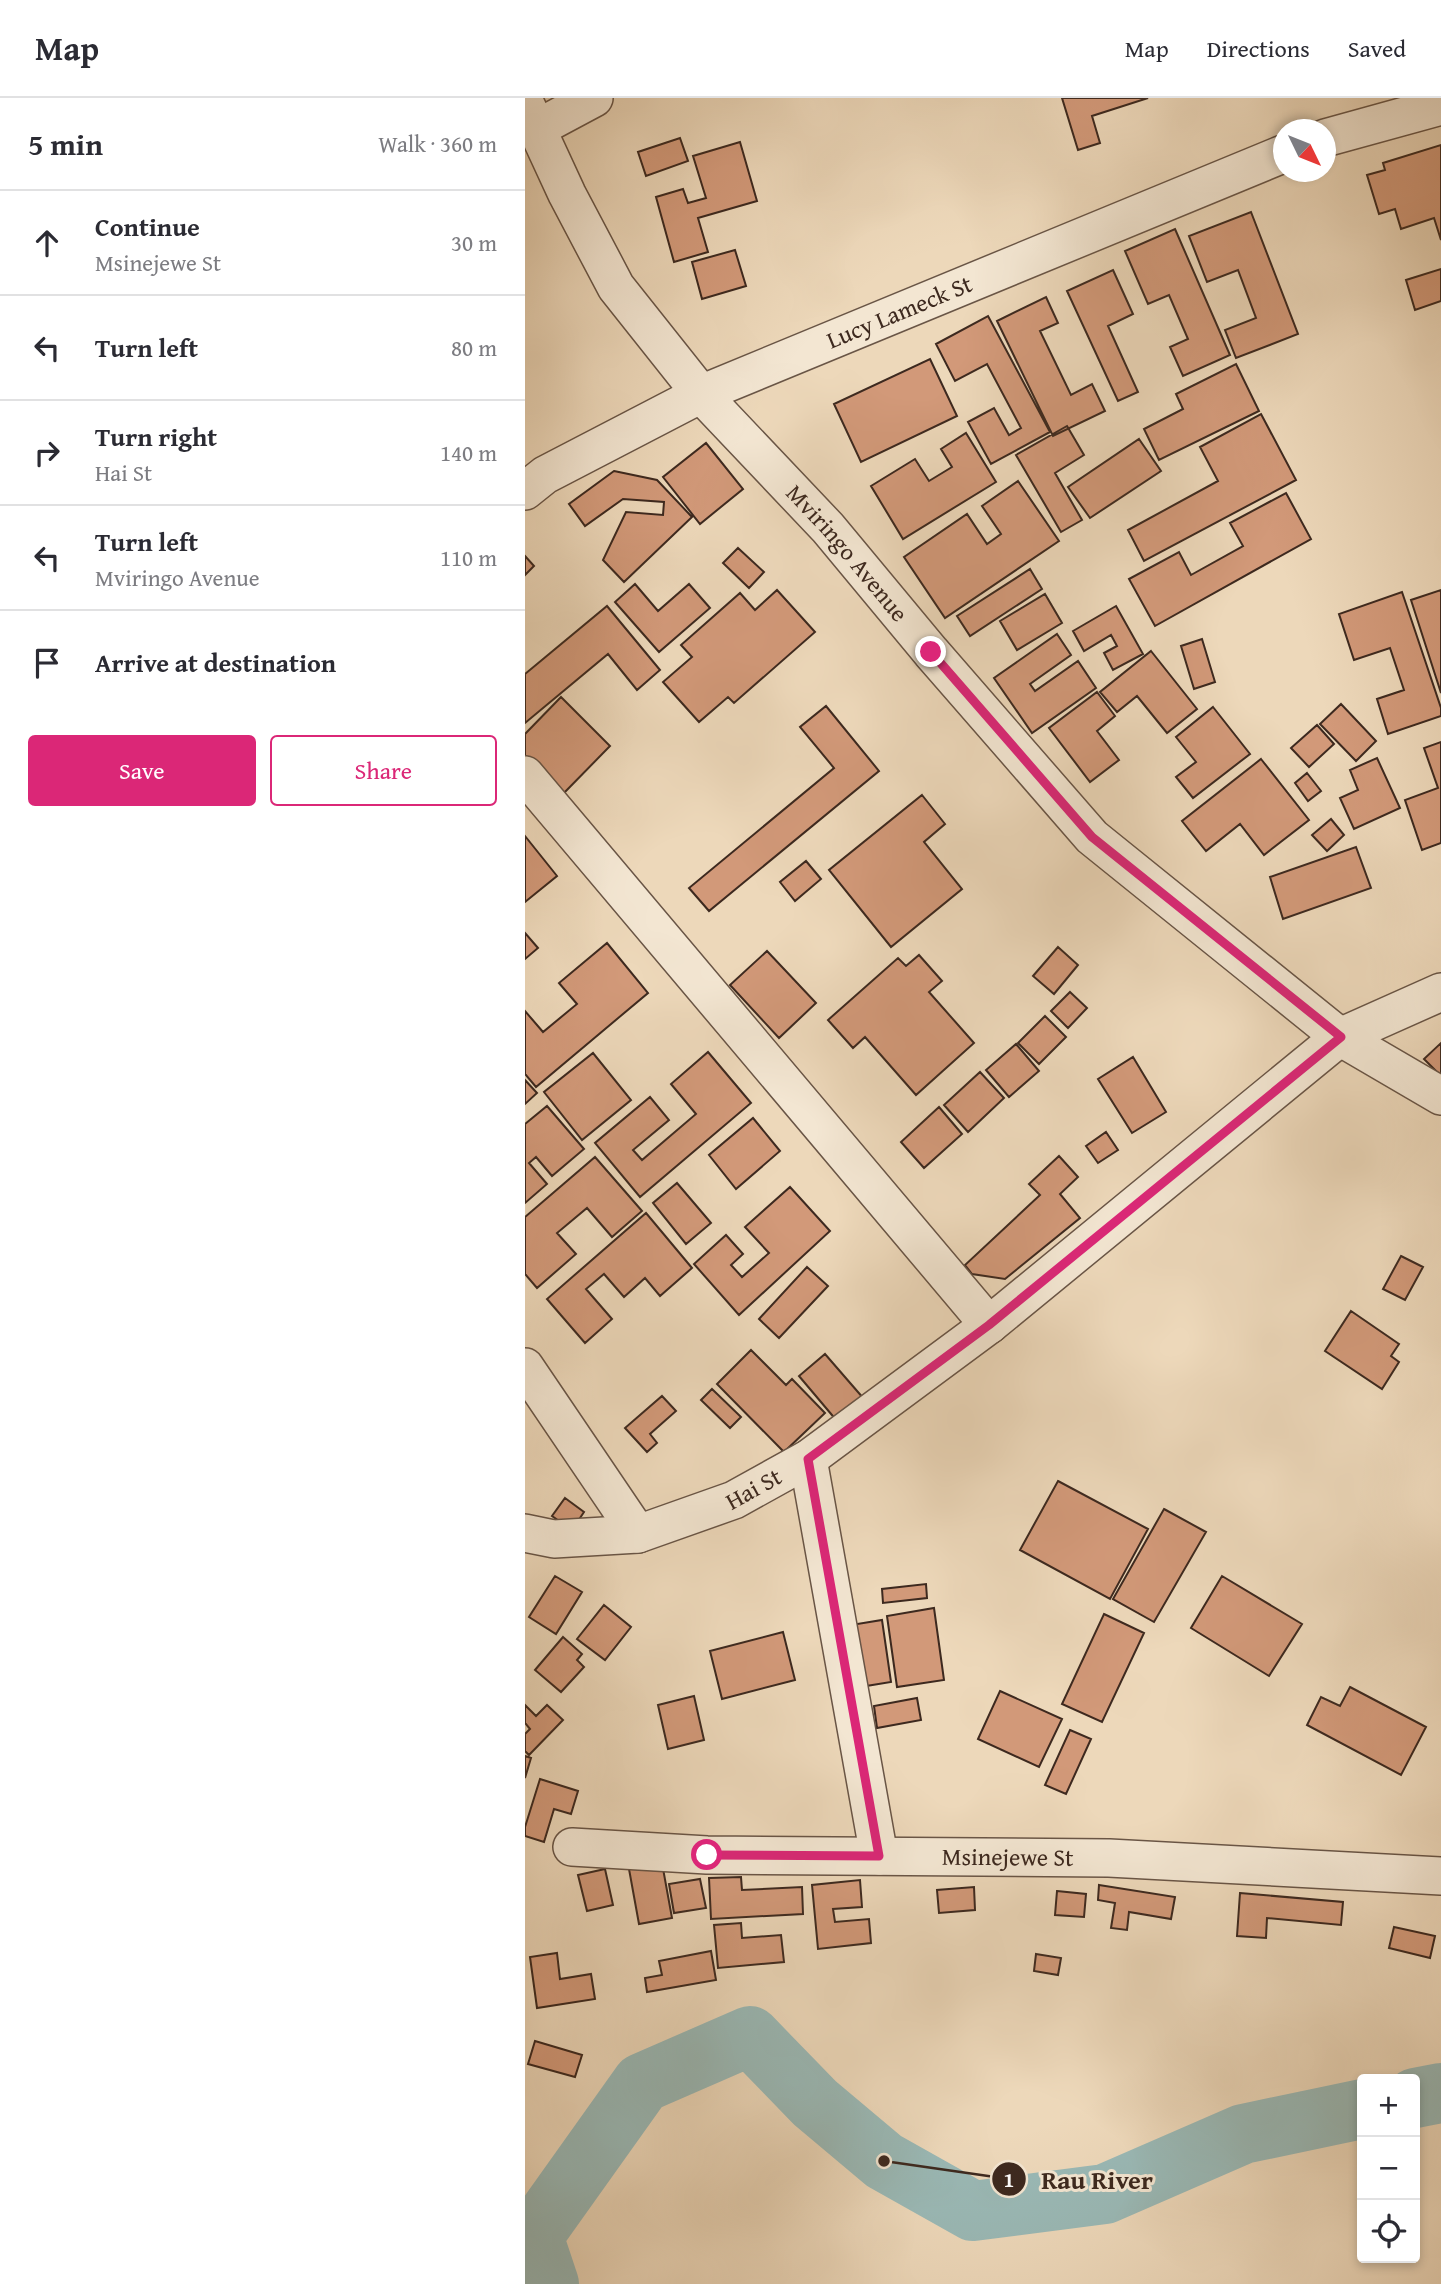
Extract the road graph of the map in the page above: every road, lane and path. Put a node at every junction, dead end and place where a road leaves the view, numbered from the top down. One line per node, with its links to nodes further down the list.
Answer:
1 (594, 98): 3 (street)
2 (1441, 106): 4 (street)
3 (531, 116): 6 (street, Mviringo Avenue)
4 (1336, 135)
5 (1273, 158): 6 (street, Lucy Lameck St)
6 (701, 394): 7 (street, Lucy Lameck St); 10 (street, Mviringo Avenue)
7 (525, 491)
8 (525, 775): 12 (street)
9 (1441, 992): 10 (street)
10 (1341, 1037): 11 (street, Mviringo Avenue); 12 (street, Hai St)
11 (1441, 1096)
12 (989, 1325): 14 (street, Hai St)
13 (525, 1367): 16 (street)
14 (808, 1459): 16 (street, Hai St); 18 (street)
15 (525, 1533): 16 (street, Hai St)
16 (638, 1534)
17 (572, 1847): 18 (street, Msinejewe St)
18 (879, 1856): 19 (street, Msinejewe St)
19 (1441, 1876)

